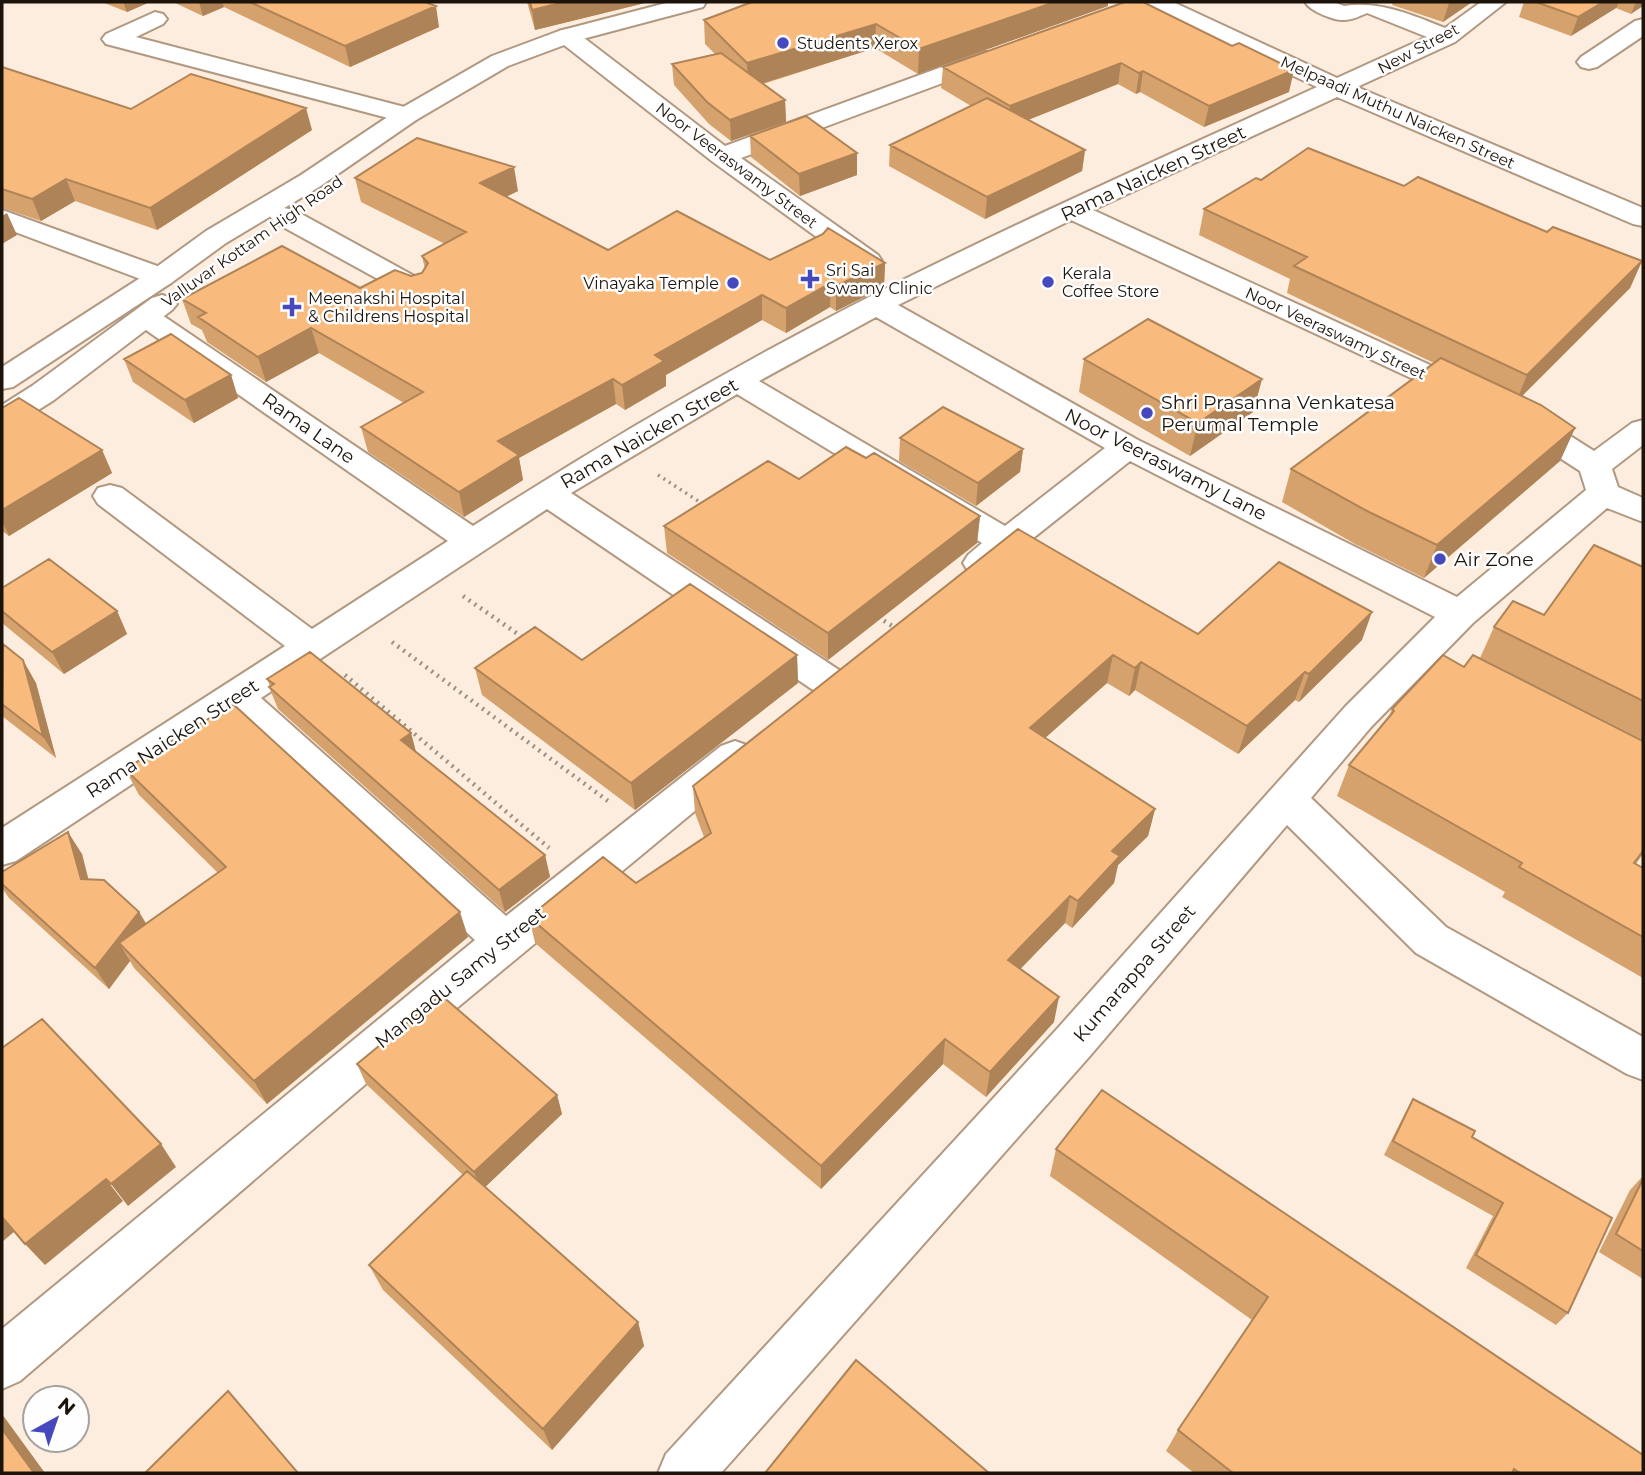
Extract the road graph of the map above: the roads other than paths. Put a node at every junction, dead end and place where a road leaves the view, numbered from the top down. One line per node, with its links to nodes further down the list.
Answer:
1 (695, 2): 7 (street, Valluvar Kottam High Road)
2 (1316, 2): 8 (street)
3 (1495, 2): 8 (street, New Street)
4 (1146, 3): 12 (street, Melpaadi Muthu Naicken Street)
5 (155, 19): 13 (street)
6 (1643, 26): 11 (street)
7 (566, 36): 10 (street, Valluvar Kottam High Road); 14 (street, Noor Veeraswamy Street)
8 (1447, 37): 12 (street, New Street)
9 (1016, 48): 14 (street)
10 (500, 61): 13 (street, Valluvar Kottam High Road); 16 (street, Valluvar Kottam High Road)
11 (1589, 62)
12 (1338, 88): 15 (street, Rama Naicken Street); 18 (street, Melpaadi Muthu Naicken Street)
13 (407, 115): 19 (street, Valluvar Kottam High Road)
14 (722, 156): 20 (street, Noor Veeraswamy Street)
15 (1071, 210): 20 (street, Rama Naicken Street); 29 (street, Noor Veeraswamy Street)
16 (284, 216): 21 (street); 23 (street, Valluvar Kottam High Road)
17 (2, 218): 19 (street)
18 (1643, 218)
19 (161, 277): 24 (street, Valluvar Kottam High Road)
20 (911, 288): 22 (street, Rama Naicken Street)
21 (417, 289)
22 (876, 305): 25 (street, Rama Naicken Street); 28 (street, Noor Veeraswamy Lane)
23 (146, 317): 26 (street, Valluvar Kottam High Road); 33 (street, Rama Lane)
24 (2, 380)
25 (737, 381): 30 (street, Rama Naicken Street); 34 (street)
26 (2, 419)
27 (1643, 430): 29 (street)
28 (1127, 447): 34 (street); 36 (street, Noor Veeraswamy Lane)
29 (1599, 480): 32 (street, Noor Veeraswamy Street); 36 (street, Kumarappa Street)
30 (547, 492): 33 (street, Rama Naicken Street); 40 (street)
31 (110, 496): 38 (street)
32 (1643, 511)
33 (471, 541): 38 (street, Rama Naicken Street)
34 (1006, 542): 35 (street)
35 (953, 585)
36 (1460, 614): 41 (street, Kumarappa Street)
37 (885, 622): 40 (street, Mangadu Samy Street)
38 (312, 647): 39 (street, Rama Naicken Street)
39 (236, 698): 42 (street, Rama Naicken Street); 43 (street)
40 (798, 707): 43 (street, Mangadu Samy Street)
41 (1285, 798): 44 (street); 46 (street, Kumarappa Street)
42 (2, 849)
43 (505, 941): 45 (street, Mangadu Samy Street)
44 (1643, 1060)
45 (2, 1363)
46 (685, 1473)

